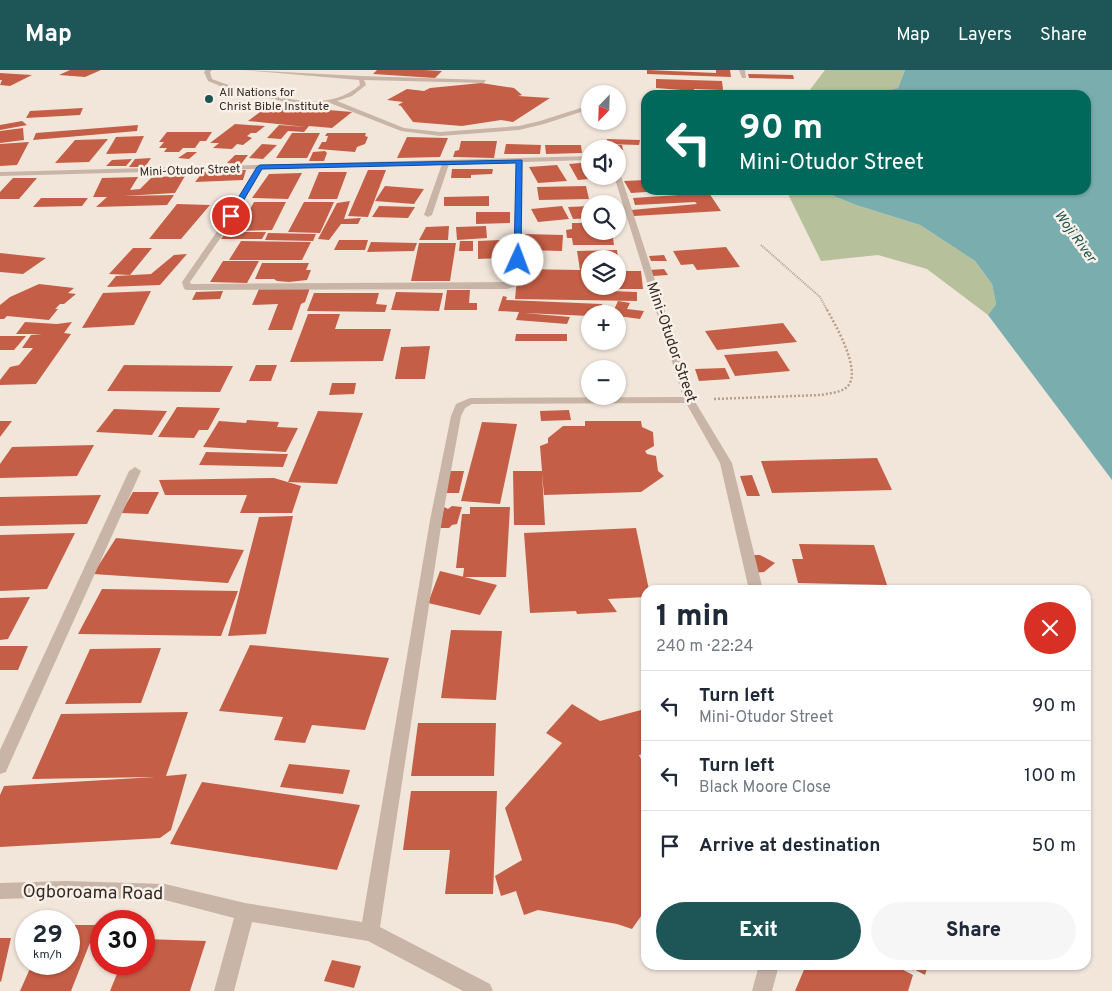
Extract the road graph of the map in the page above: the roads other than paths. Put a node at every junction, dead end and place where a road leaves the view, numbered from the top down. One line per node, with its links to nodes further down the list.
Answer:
1 (209, 70): 7 (street)
2 (245, 70): 5 (street)
3 (742, 70): 4 (street)
4 (744, 77)
5 (362, 78): 6 (street); 7 (street)
6 (484, 81)
7 (331, 101): 8 (street)
8 (581, 110)
9 (581, 158): 10 (street, Mini-Otudor Street)
10 (520, 161): 11 (street, Mini-Otudor Street); 12 (street)
11 (446, 163): 12 (street, Mini-Otudor Street); 15 (street)
12 (260, 167): 13 (street, Mini-Otudor Street)
13 (0, 174)
14 (620, 185): 16 (street, Mini-Otudor Street)
15 (428, 216)
16 (689, 400): 18 (street, Mini-Otudor Street); 22 (street)
17 (135, 471): 19 (street)
18 (755, 585)
19 (0, 767)
20 (0, 891): 21 (street, Ogboroama Road)
21 (245, 912): 22 (street); 24 (street)
22 (370, 932): 25 (street)
23 (768, 970): 26 (street)
24 (224, 991)
25 (483, 991)
26 (762, 991)

